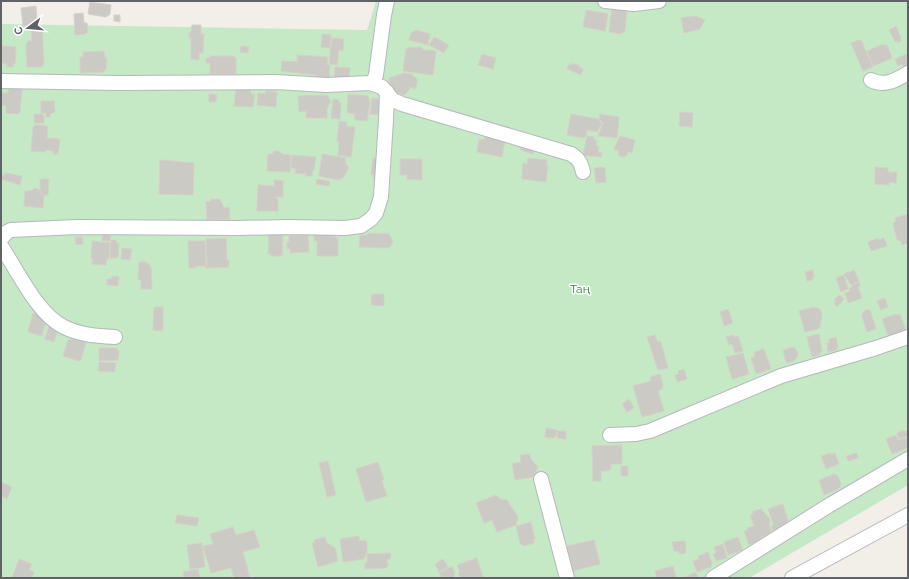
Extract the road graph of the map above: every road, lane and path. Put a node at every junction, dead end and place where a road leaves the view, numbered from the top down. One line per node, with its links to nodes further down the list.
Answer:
1 (387, 1): 7 (street)
2 (605, 1): 3 (street)
3 (659, 1)
4 (908, 73): 5 (street)
5 (871, 80)
6 (1, 81): 7 (street)
7 (370, 83): 8 (street)
8 (386, 92): 9 (street); 10 (street)
9 (583, 172)
10 (1, 238)
11 (1, 246): 12 (street)
12 (115, 337)
13 (908, 337): 14 (street)
14 (610, 434)
15 (908, 459): 19 (street)
16 (541, 479): 18 (street)
17 (908, 515): 20 (street)
18 (567, 578)
19 (713, 578)
20 (792, 578)

